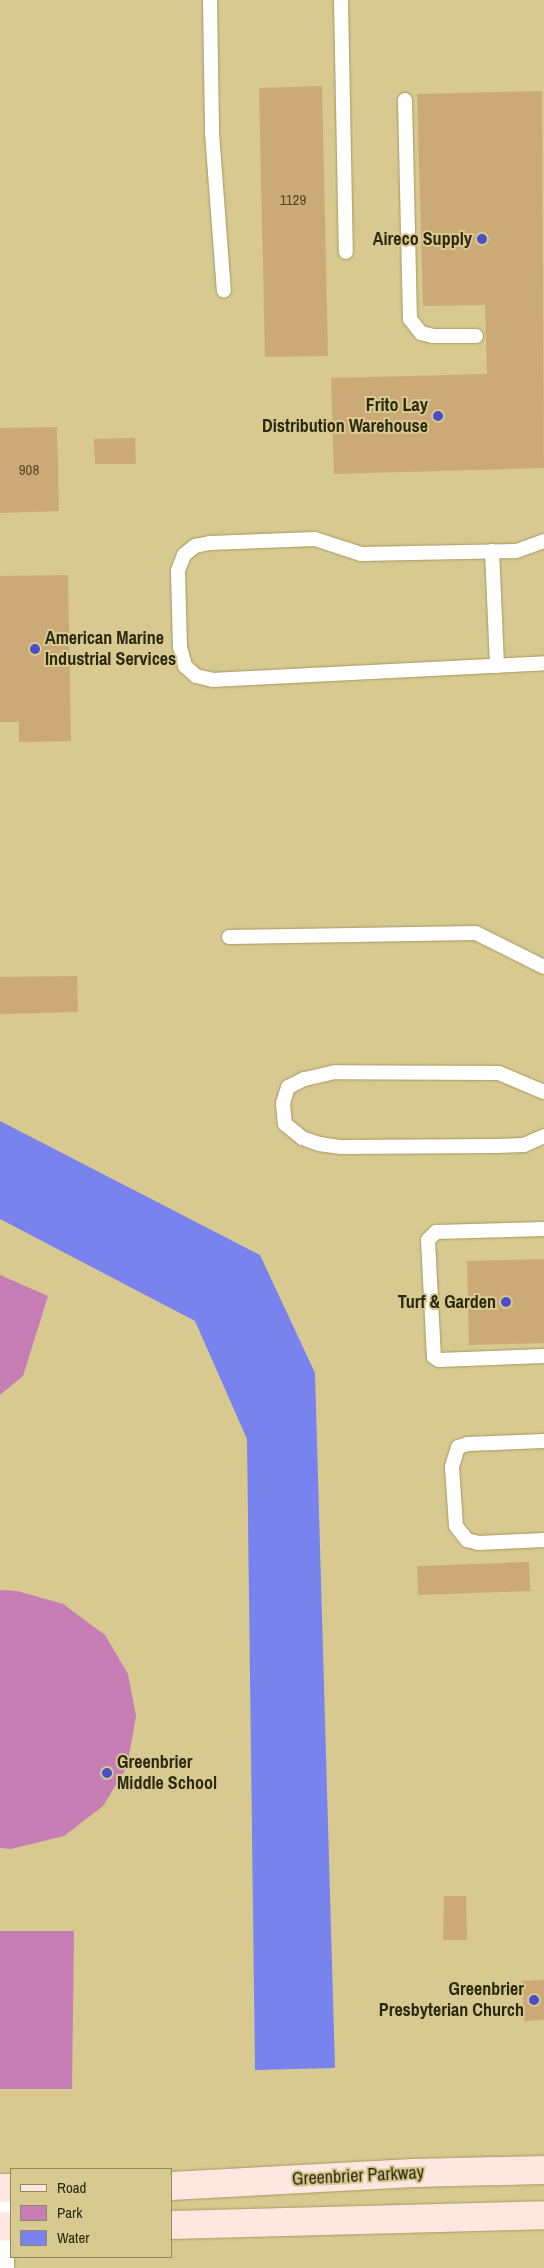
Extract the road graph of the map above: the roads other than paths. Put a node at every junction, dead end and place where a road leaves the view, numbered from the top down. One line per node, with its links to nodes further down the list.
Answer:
1 (210, 0): 5 (lane)
2 (340, 0): 4 (lane)
3 (405, 100): 6 (lane)
4 (346, 252)
5 (224, 291)
6 (476, 336)
7 (544, 541): 8 (lane)
8 (492, 551): 10 (lane); 10 (lane)
9 (544, 663): 10 (lane)
10 (497, 666)
11 (229, 937): 12 (lane)
12 (544, 967)
13 (544, 1092): 14 (lane)
14 (544, 1136)
15 (544, 1229): 16 (lane)
16 (544, 1356)
17 (544, 1441): 18 (lane)
18 (544, 1540)
19 (544, 2170): 20 (main road, Greenbrier Parkway)
20 (172, 2186)
21 (0, 2199): 24 (street)
22 (544, 2215): 23 (main road)
23 (172, 2225)
24 (4, 2226): 25 (street)
25 (0, 2268)

